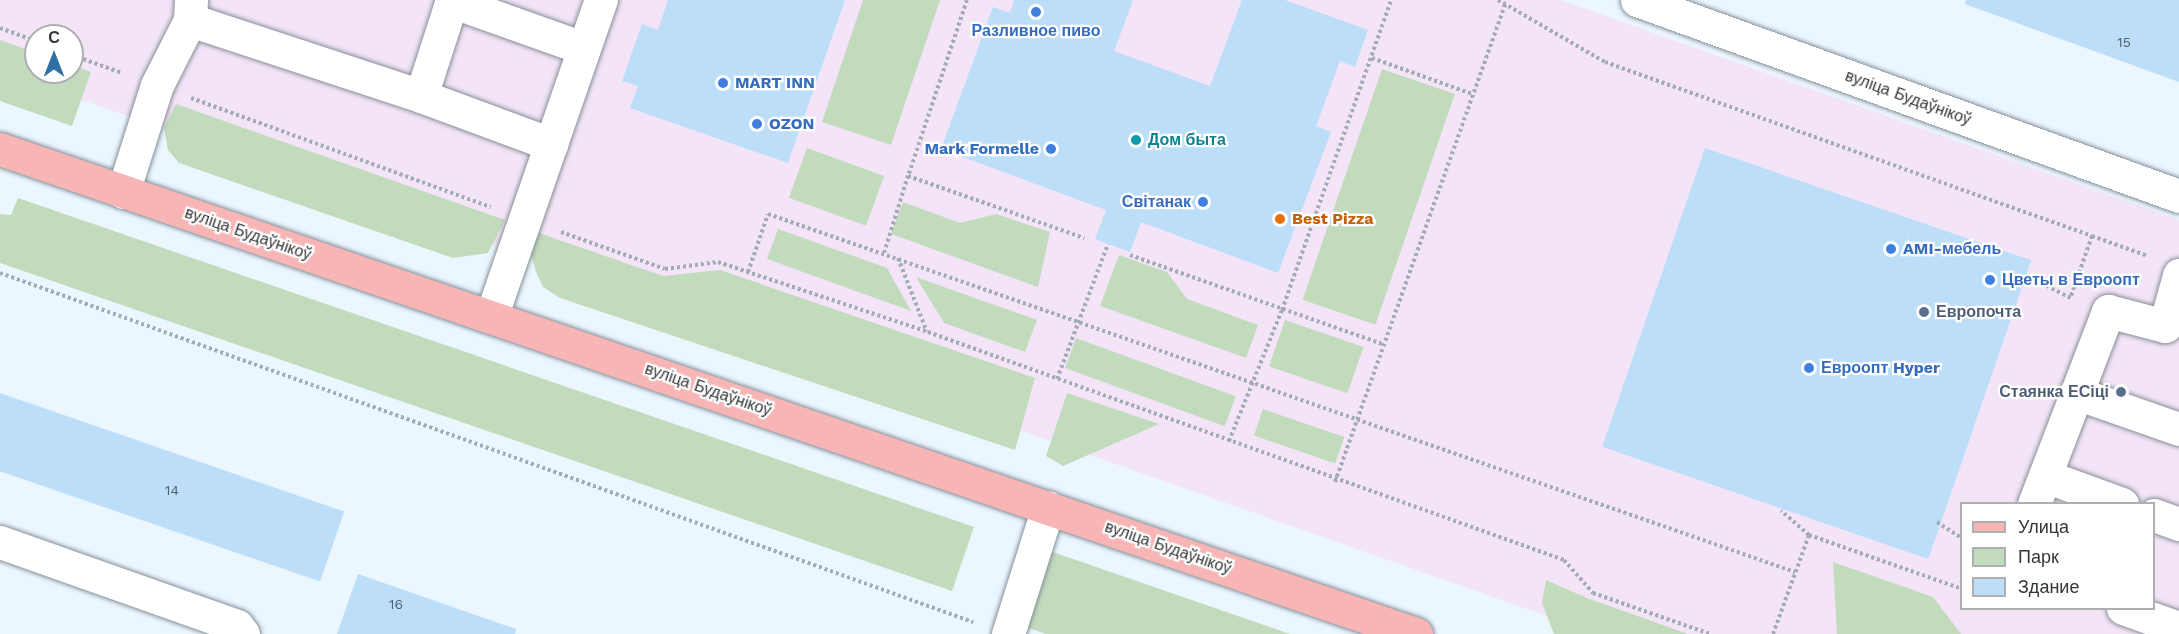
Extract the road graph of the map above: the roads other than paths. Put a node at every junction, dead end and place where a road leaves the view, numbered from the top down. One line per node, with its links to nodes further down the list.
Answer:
1 (601, 0): 5 (street)
2 (1637, 0): 10 (street, вуліца Будаўнікоў)
3 (451, 1): 5 (street); 6 (street)
4 (190, 10): 6 (street); 9 (street)
5 (584, 48): 7 (street)
6 (421, 96): 7 (street)
7 (550, 144): 12 (street)
8 (0, 149): 9 (main road, вуліца Будаўнікоў)
9 (123, 192): 12 (main road, вуліца Будаўнікоў)
10 (2179, 196)
11 (2168, 267): 13 (street)
12 (491, 317): 18 (main road, вуліца Будаўнікоў)
13 (2172, 329): 14 (street)
14 (2076, 393): 15 (street); 16 (street)
15 (2179, 429)
16 (2039, 490): 17 (street)
17 (2110, 502)
18 (1048, 507): 24 (street); 26 (main road, вуліца Будаўнікоў)
19 (2155, 515): 20 (street)
20 (2179, 524)
21 (0, 542): 25 (street)
22 (2126, 610): 23 (street)
23 (2179, 628)
24 (996, 630)
25 (243, 634)
26 (1416, 634)

